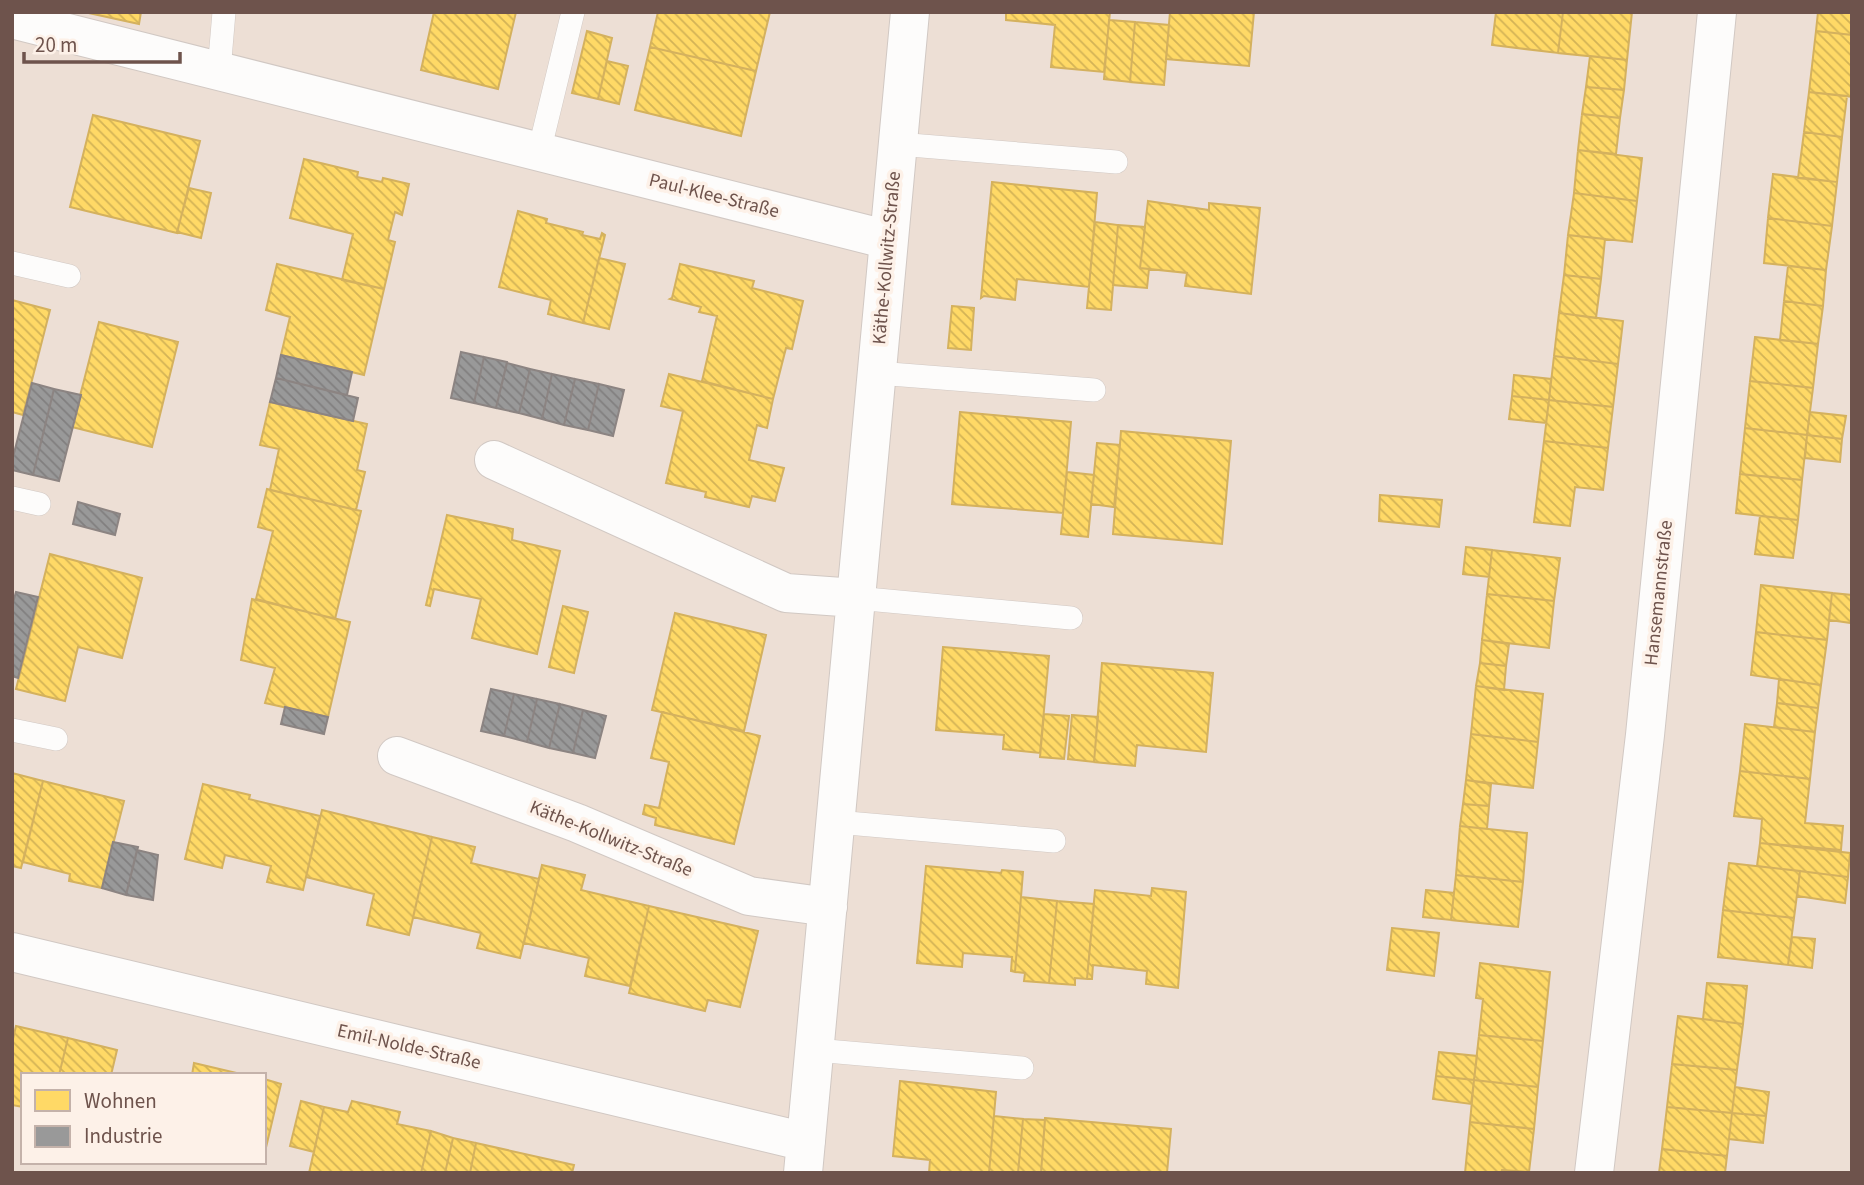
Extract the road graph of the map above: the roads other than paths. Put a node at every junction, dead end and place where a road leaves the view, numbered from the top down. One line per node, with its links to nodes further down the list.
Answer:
1 (224, 12): 6 (lane)
2 (573, 12): 8 (lane)
3 (910, 12): 7 (street, Käthe-Kollwitz-Straße)
4 (1717, 12): 30 (street, Hansemannstraße)
5 (12, 19): 6 (street, Paul-Klee-Straße)
6 (219, 71): 8 (street, Paul-Klee-Straße)
7 (898, 144): 9 (lane, Käthe-Kollwitz-Straße); 10 (street, Käthe-Kollwitz-Straße)
8 (539, 152): 10 (street, Paul-Klee-Straße)
9 (1116, 162)
10 (889, 240): 13 (street, Käthe-Kollwitz-Straße)
11 (12, 263): 12 (lane)
12 (69, 276)
13 (877, 373): 14 (lane, Käthe-Kollwitz-Straße); 18 (street, Käthe-Kollwitz-Straße)
14 (1094, 390)
15 (494, 460): 18 (street)
16 (12, 498): 17 (lane)
17 (39, 504)
18 (856, 598): 19 (lane); 23 (street, Käthe-Kollwitz-Straße)
19 (1071, 618)
20 (12, 730): 21 (lane)
21 (56, 739)
22 (397, 756): 25 (street, Käthe-Kollwitz-Straße)
23 (836, 822): 24 (lane); 25 (street, Käthe-Kollwitz-Straße)
24 (1054, 841)
25 (828, 908): 27 (street, Käthe-Kollwitz-Straße)
26 (12, 952): 29 (street, Emil-Nolde-Straße)
27 (815, 1050): 28 (lane); 29 (street, Käthe-Kollwitz-Straße)
28 (1022, 1068)
29 (805, 1157)
30 (1594, 1173)

